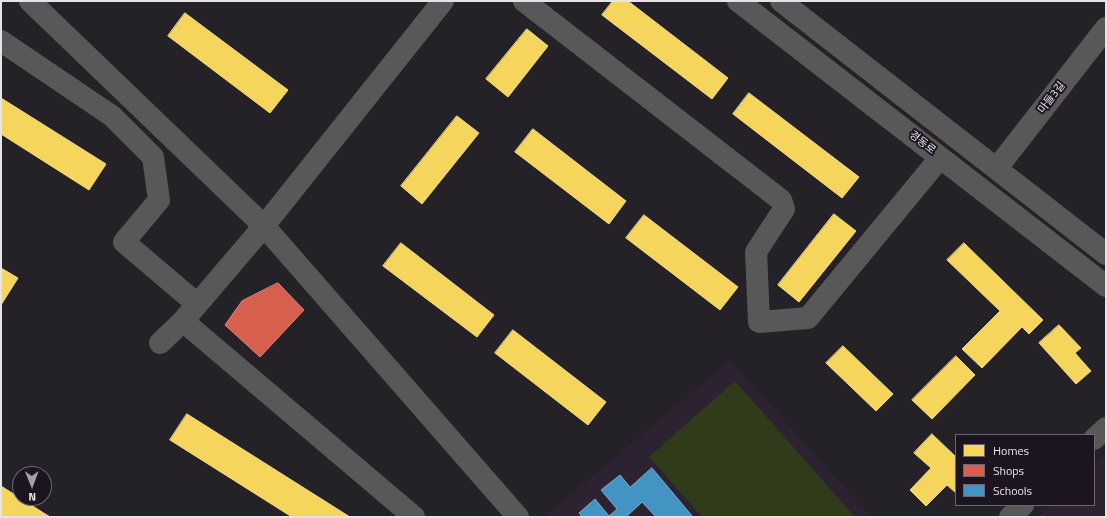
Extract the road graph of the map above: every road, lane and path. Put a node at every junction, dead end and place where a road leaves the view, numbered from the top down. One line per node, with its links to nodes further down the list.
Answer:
1 (30, 1): 10 (street)
2 (443, 1): 10 (street)
3 (524, 1): 8 (street)
4 (738, 1): 8 (street, 경동로)
5 (780, 1): 9 (street)
6 (1106, 28): 9 (street, 마들3길)
7 (1, 41): 13 (street)
8 (940, 158): 12 (street, 경동로)
9 (997, 168): 11 (street)
10 (264, 226): 13 (street); 20 (street)
11 (1106, 254)
12 (1106, 286)
13 (197, 304): 14 (street)
14 (183, 322): 15 (street); 19 (street)
15 (160, 343)
16 (1106, 428): 17 (street)
17 (1095, 438)
18 (1022, 506): 21 (street)
19 (414, 517)
20 (518, 517)
21 (1010, 517)

